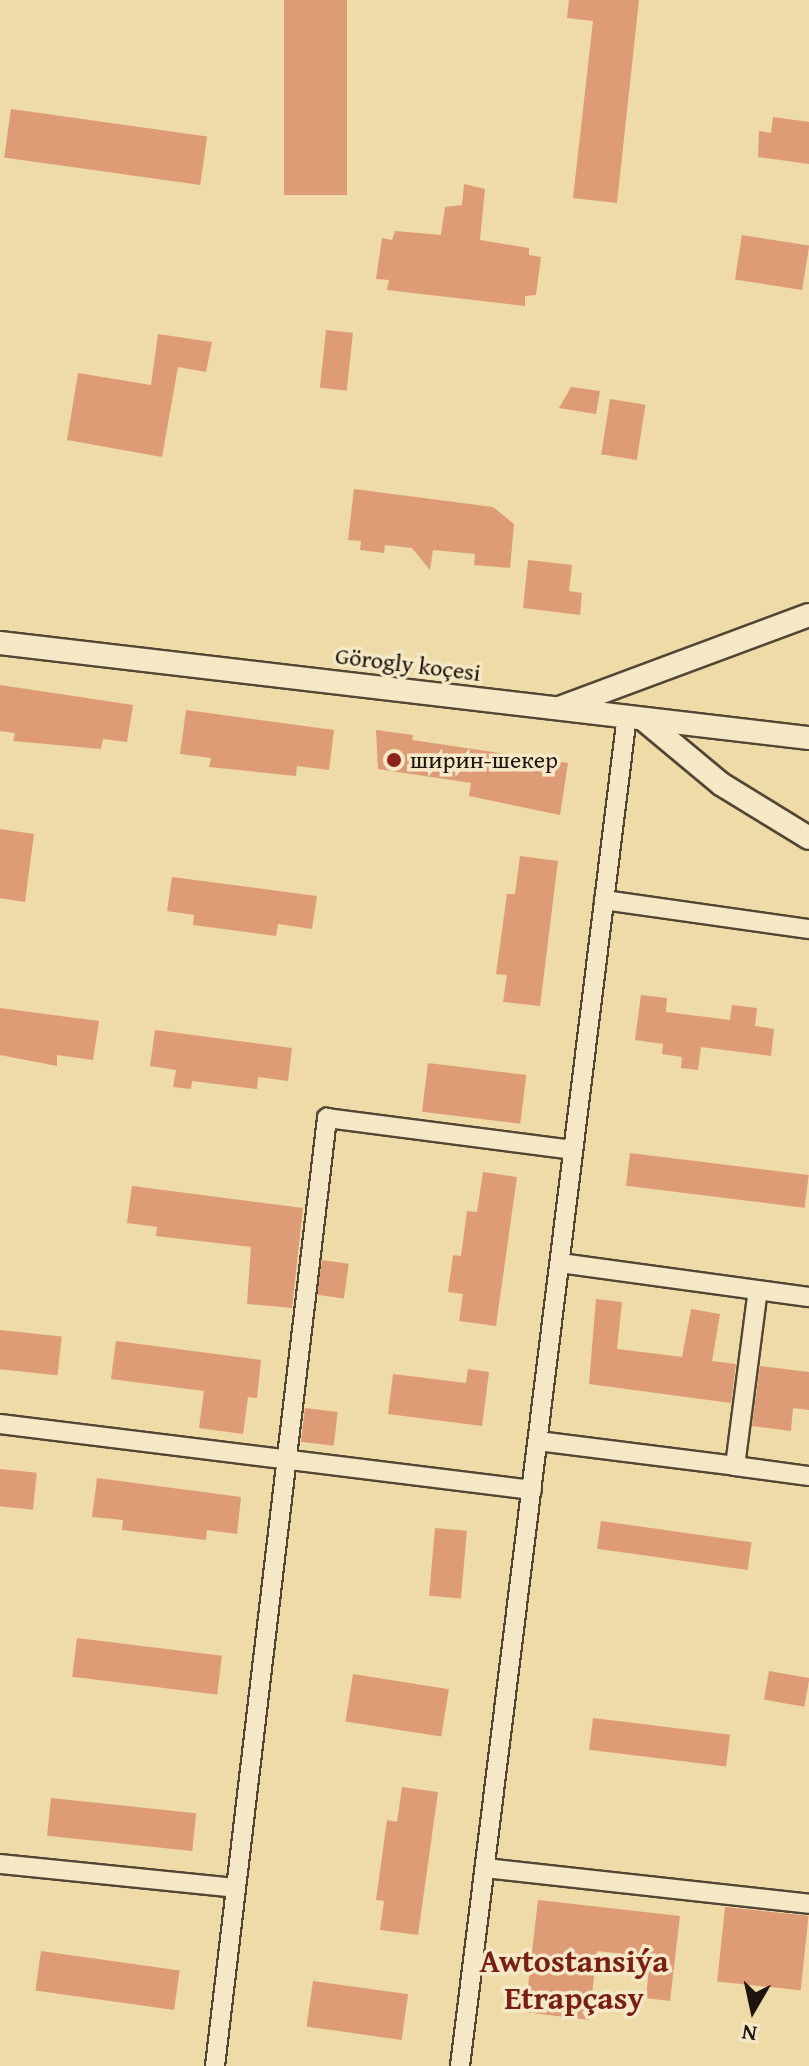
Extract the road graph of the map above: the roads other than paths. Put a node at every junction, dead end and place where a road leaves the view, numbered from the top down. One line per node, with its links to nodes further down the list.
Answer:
1 (809, 615): 3 (street)
2 (0, 643): 3 (street, Görogly koçesi)
3 (557, 708): 4 (street, Görogly koçesi)
4 (635, 718): 5 (street, Görogly koçesi); 6 (street); 7 (street)
5 (809, 738)
6 (809, 838)
7 (604, 900): 8 (street); 9 (street)
8 (809, 929)
9 (573, 1150): 10 (street); 15 (street)
10 (560, 1263): 11 (street); 14 (street)
11 (758, 1290): 12 (street); 16 (street)
12 (809, 1297)
13 (0, 1424): 15 (street)
14 (538, 1441): 16 (street); 18 (street)
15 (287, 1458): 18 (street); 21 (street)
16 (735, 1466): 17 (street)
17 (809, 1476)
18 (532, 1490): 20 (street)
19 (0, 1864): 21 (street)
20 (485, 1868): 22 (street); 24 (street)
21 (236, 1888): 23 (street)
22 (809, 1904)
23 (215, 2066)
24 (460, 2066)

